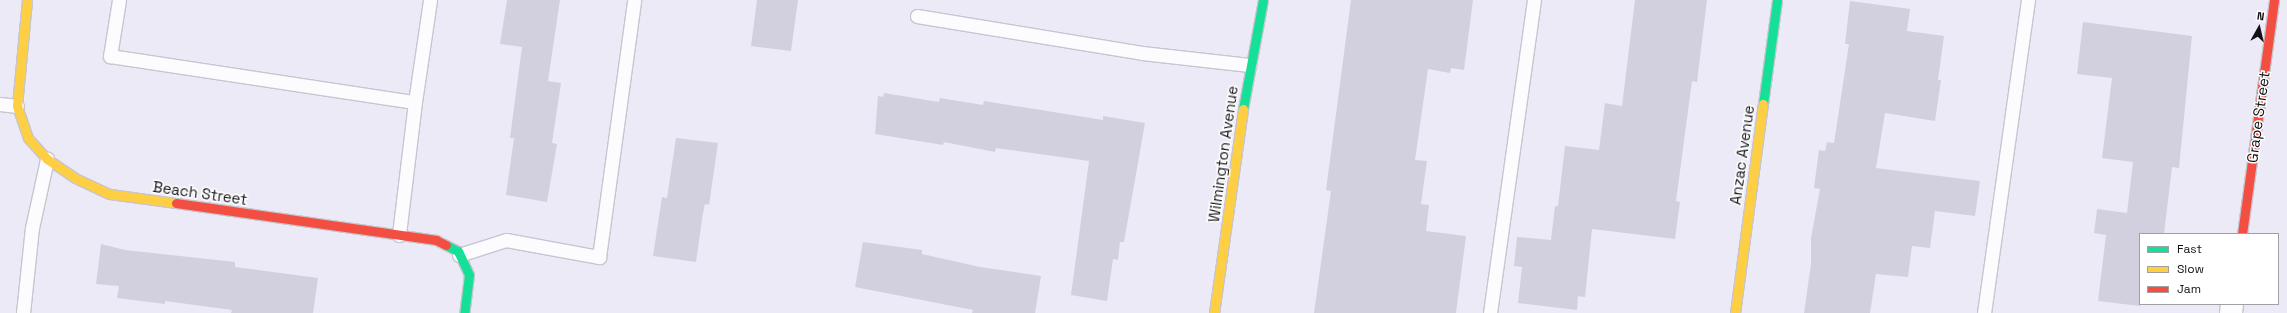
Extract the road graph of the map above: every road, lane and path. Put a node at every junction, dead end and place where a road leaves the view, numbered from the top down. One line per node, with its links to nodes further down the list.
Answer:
1 (27, 0): 14 (street, Beach Street)
2 (119, 0): 12 (lane)
3 (430, 0): 12 (lane)
4 (634, 0): 18 (lane)
5 (1263, 0): 11 (street, Wilmington Avenue)
6 (1534, 0): 22 (lane)
7 (1777, 0): 23 (street, Anzac Avenue)
8 (2028, 0): 24 (lane)
9 (2274, 0): 16 (street, Grape Street)
10 (916, 16): 11 (lane)
11 (1249, 65): 21 (street, Wilmington Avenue)
12 (415, 102): 17 (lane)
13 (0, 104): 14 (lane)
14 (17, 106): 15 (street, Beach Street)
15 (47, 159): 17 (street, Beach Street); 19 (lane)
16 (2242, 233)
17 (399, 235): 18 (street, Beach Street)
18 (459, 255): 20 (street, Beach Street)
19 (23, 313)
20 (464, 313)
21 (1214, 313)
22 (1490, 313)
23 (1735, 313)
24 (1984, 313)

